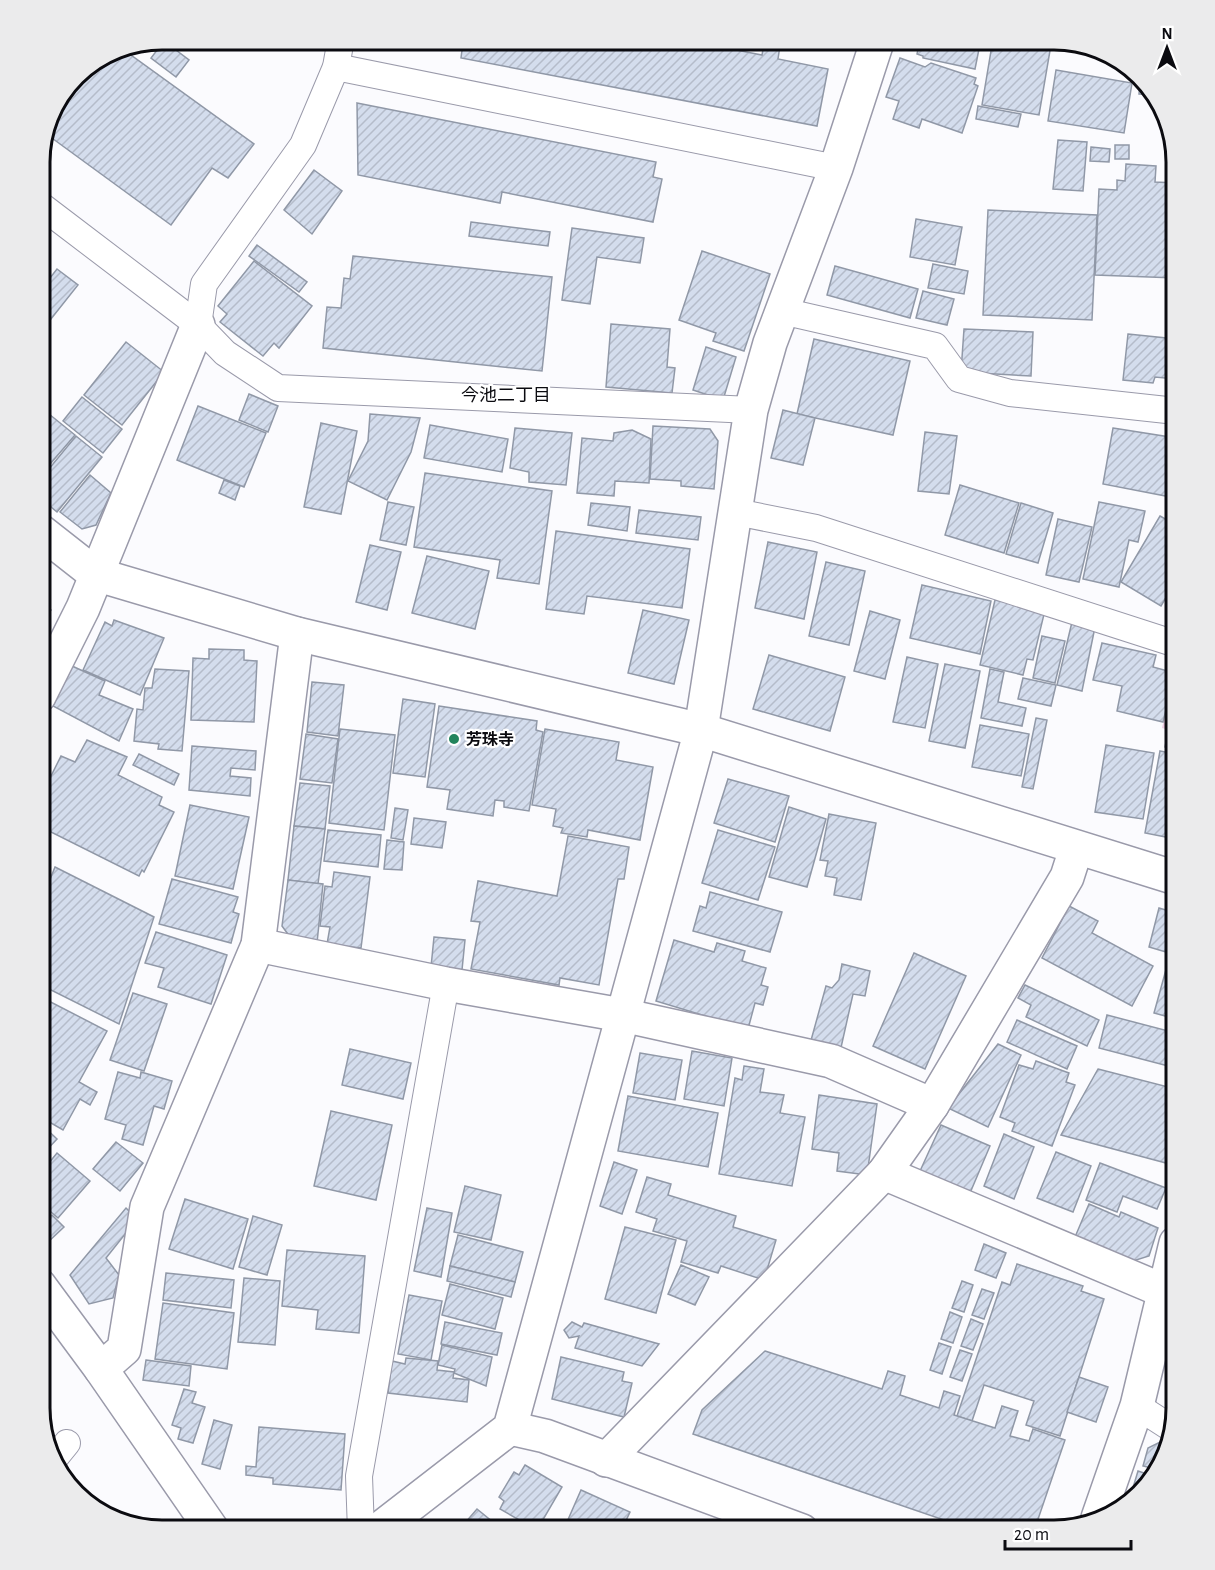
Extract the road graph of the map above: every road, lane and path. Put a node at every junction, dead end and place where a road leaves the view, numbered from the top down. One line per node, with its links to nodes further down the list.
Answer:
1 (339, 50): 3 (lane)
2 (874, 50): 4 (street)
3 (336, 68): 4 (lane); 7 (lane)
4 (836, 168): 6 (street)
5 (50, 212): 7 (lane)
6 (782, 310): 8 (lane); 9 (street)
7 (198, 325): 9 (lane); 12 (street)
8 (1166, 408)
9 (751, 410): 10 (street)
10 (736, 512): 14 (lane); 16 (street)
11 (50, 539): 12 (street)
12 (95, 574): 13 (street); 15 (street)
13 (297, 634): 16 (street); 19 (street)
14 (1166, 641)
15 (50, 674)
16 (701, 730): 17 (street); 21 (street)
17 (1076, 849): 18 (street); 22 (street)
18 (1166, 875)
19 (258, 945): 20 (street); 27 (street)
20 (446, 984): 21 (street); 34 (lane)
21 (622, 1015): 22 (street); 30 (street)
22 (932, 1105): 23 (street)
23 (884, 1173): 25 (street); 31 (street)
24 (1166, 1283): 25 (street)
25 (1164, 1291): 28 (street)
26 (50, 1300): 27 (street)
27 (101, 1368): 33 (street)
28 (1137, 1406): 29 (lane); 32 (street)
29 (1165, 1424)
30 (510, 1428): 31 (street); 35 (street)
31 (606, 1460): 36 (street)
32 (1101, 1510)
33 (205, 1520)
34 (361, 1520)
35 (391, 1520)
36 (772, 1520)

